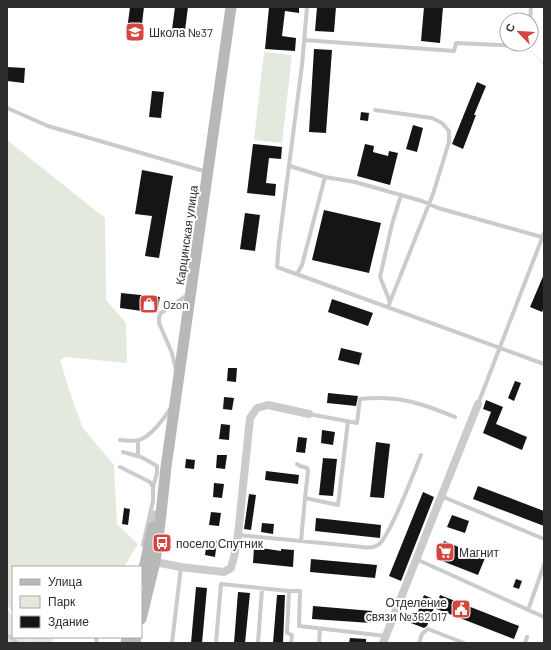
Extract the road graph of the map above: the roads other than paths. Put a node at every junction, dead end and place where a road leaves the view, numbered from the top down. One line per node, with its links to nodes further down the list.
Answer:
1 (231, 7): 8 (main road, Карцинская улица)
2 (307, 7): 3 (lane)
3 (304, 40): 4 (lane); 7 (lane)
4 (499, 45)
5 (7, 108): 8 (lane)
6 (375, 110): 11 (lane)
7 (290, 166): 9 (lane); 13 (lane)
8 (208, 172): 14 (main road, Карцинская улица)
9 (325, 177): 10 (lane); 13 (lane)
10 (401, 195): 11 (lane); 15 (lane)
11 (429, 204): 12 (lane); 15 (lane)
12 (543, 235): 17 (lane)
13 (297, 274): 16 (lane)
14 (191, 291): 19 (main road, Карцинская улица); 19 (lane)
15 (390, 302): 16 (lane)
16 (388, 307): 17 (lane)
17 (500, 348): 18 (lane); 20 (lane)
18 (544, 364)
19 (176, 401): 25 (lane); 31 (main road, Карцинская улица)
20 (478, 404): 33 (street)
21 (309, 414): 23 (lane); 35 (street)
22 (455, 417): 23 (lane)
23 (348, 421): 34 (lane)
24 (120, 440): 25 (lane)
25 (138, 440): 28 (lane)
26 (123, 452): 28 (lane)
27 (421, 455): 37 (lane)
28 (138, 456): 32 (lane)
29 (297, 464): 34 (lane)
30 (120, 467): 32 (lane)
31 (166, 467): 40 (main road); 40 (main road)
32 (153, 487): 38 (lane)
33 (441, 496): 36 (lane); 39 (street)
34 (305, 498): 37 (lane)
35 (238, 535): 37 (lane); 42 (street)
36 (544, 539)
37 (301, 541)
38 (143, 548)
39 (416, 560): 47 (lane); 52 (street)
40 (147, 565): 42 (street); 43 (main road); 46 (main road)
41 (544, 565): 47 (lane)
42 (181, 567): 54 (lane)
43 (142, 579)
44 (262, 589): 45 (lane); 55 (lane); 56 (lane)
45 (289, 591): 49 (lane); 57 (lane)
46 (142, 609)
47 (528, 610): 48 (lane)
48 (544, 617)
49 (320, 629): 52 (lane); 58 (lane)
50 (7, 635): 53 (lane)
51 (527, 637): 61 (lane)
52 (384, 639)
53 (17, 643)
54 (172, 643)
55 (216, 643)
56 (258, 643)
57 (291, 643)
58 (319, 643)
59 (419, 643): 60 (lane)
60 (464, 643)
61 (525, 643)

